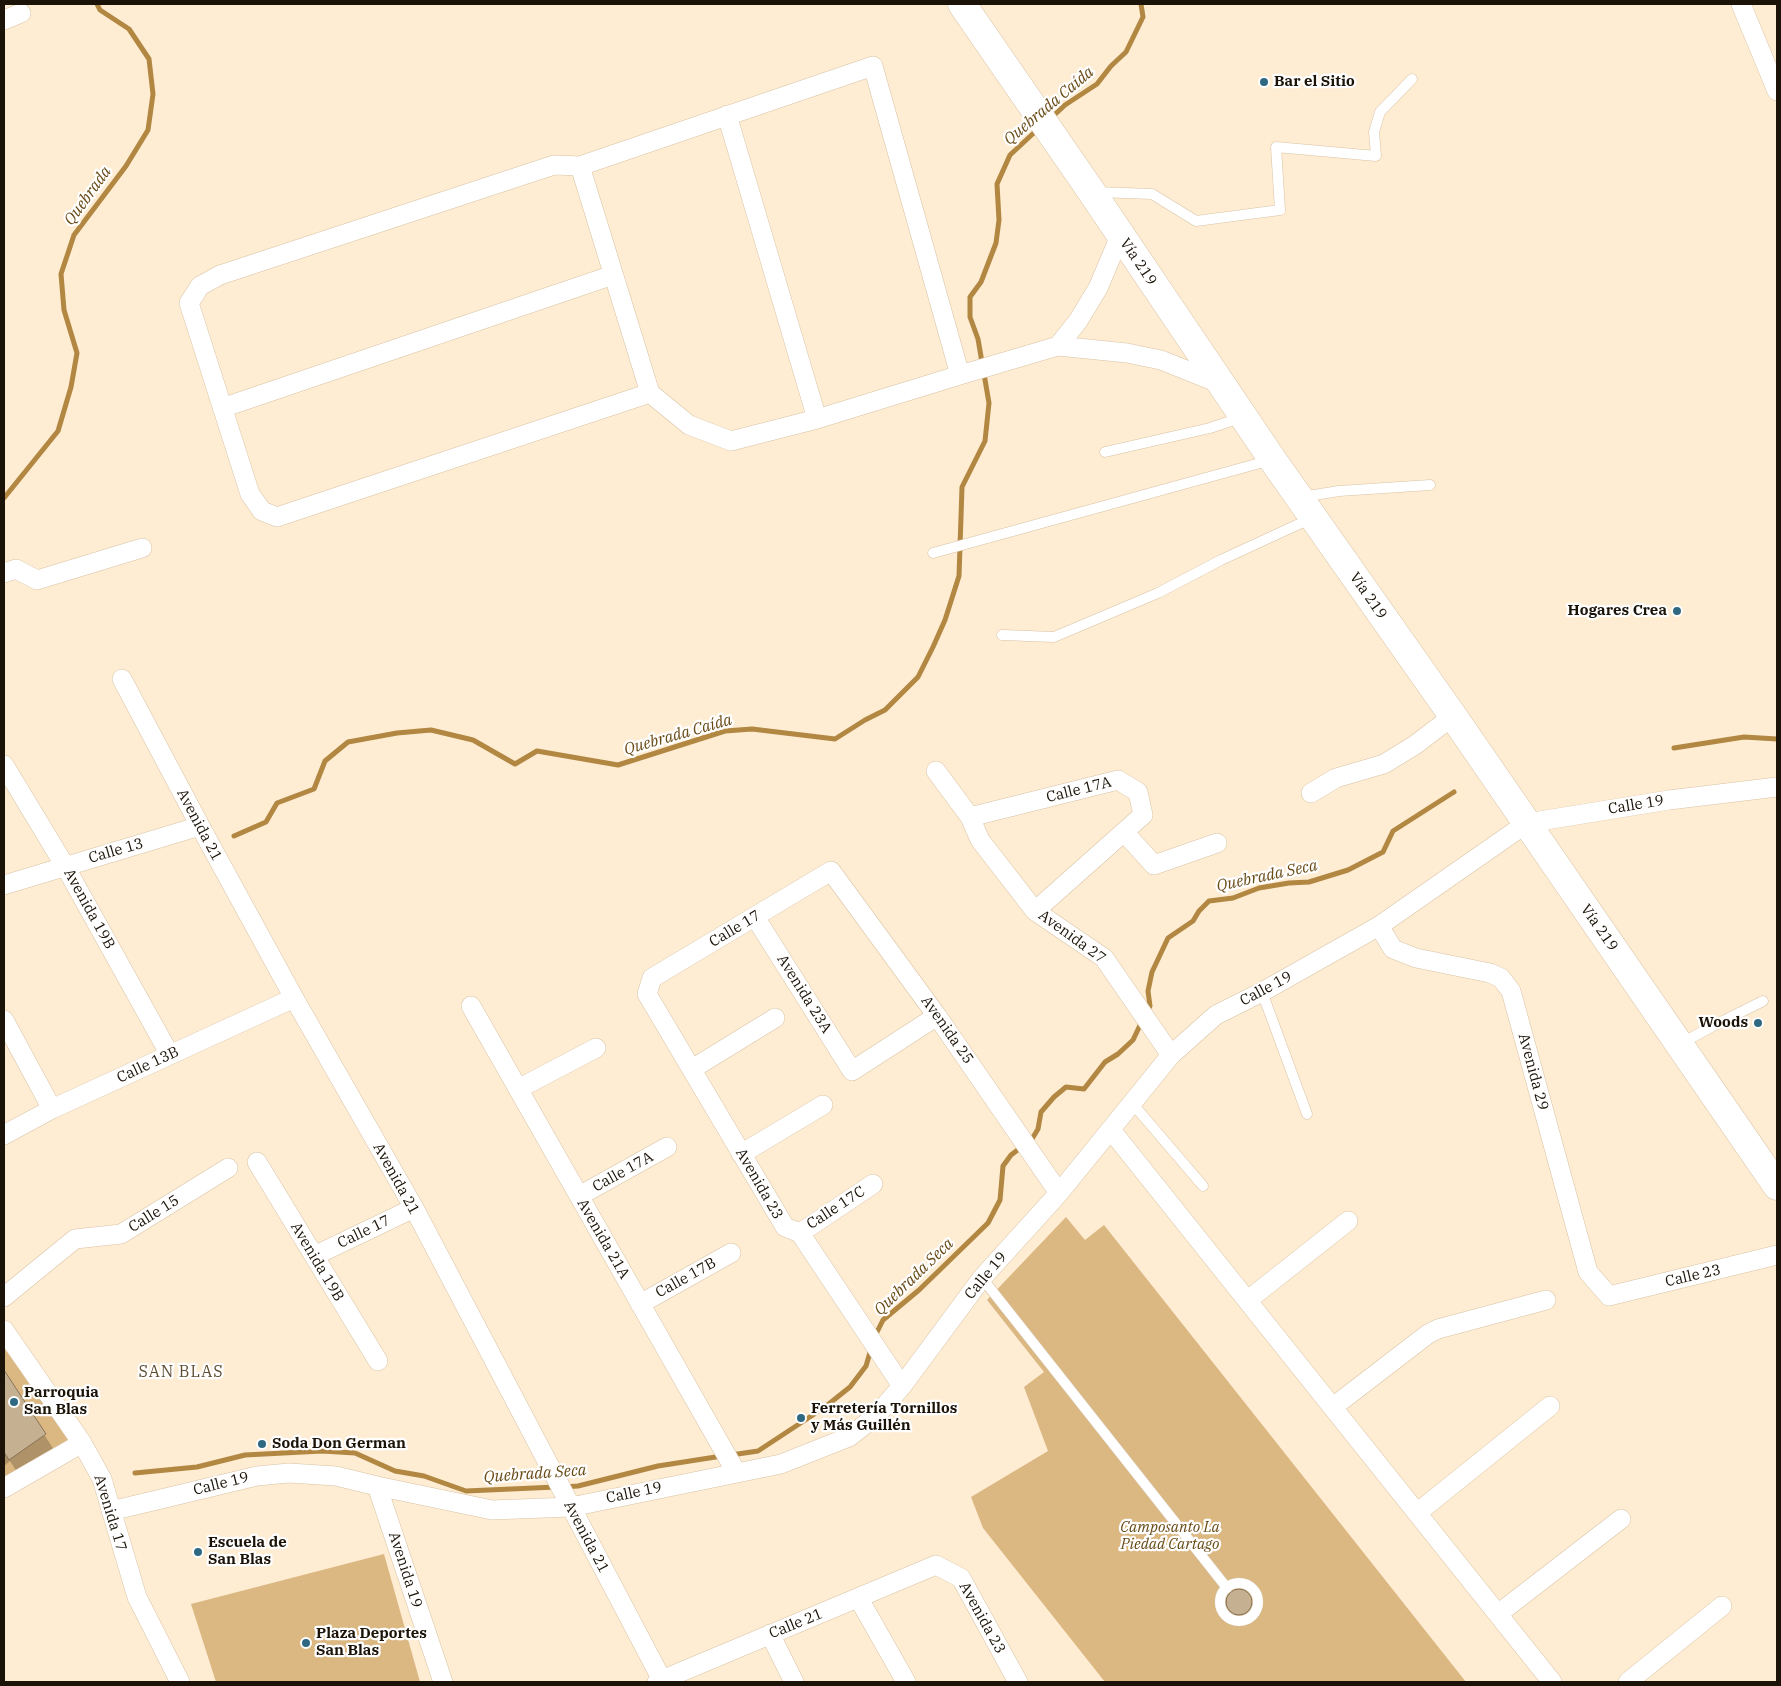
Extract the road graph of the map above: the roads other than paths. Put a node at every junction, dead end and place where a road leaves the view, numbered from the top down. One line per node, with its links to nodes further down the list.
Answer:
1 (962, 4): 7 (main road, Vía 219)
2 (1741, 4): 4 (street)
3 (1412, 79): 7 (lane)
4 (1777, 91)
5 (727, 115): 6 (street); 11 (street); 16 (street)
6 (580, 166): 9 (street); 14 (street)
7 (1091, 191): 8 (main road, Vía 219)
8 (1120, 236): 10 (street); 12 (main road, Vía 219)
9 (613, 275): 13 (street); 14 (street)
10 (1058, 346): 11 (street); 12 (street)
11 (960, 375): 16 (street)
12 (1221, 384): 15 (main road, Vía 219)
13 (650, 393): 14 (street); 16 (street)
14 (222, 408)
15 (1244, 417): 17 (lane); 18 (main road, Vía 219)
16 (817, 418)
17 (1105, 452)
18 (1272, 459): 20 (main road, Vía 219); 22 (lane)
19 (1430, 485): 20 (lane)
20 (1306, 508): 24 (lane); 26 (main road, Vía 219)
21 (142, 548): 23 (street)
22 (934, 553)
23 (4, 573)
24 (1002, 635)
25 (122, 679): 33 (street, Avenida 21)
26 (1453, 716): 30 (street); 32 (main road, Vía 219)
27 (4, 765): 36 (street, Avenida 19B)
28 (936, 771): 31 (street, Avenida 27)
29 (1777, 787): 32 (street, Calle 19)
30 (1311, 793)
31 (970, 817): 34 (street, Calle 17A); 39 (street, Avenida 27)
32 (1527, 823): 41 (street, Calle 19); 50 (main road, Vía 219)
33 (200, 826): 36 (street, Calle 13); 44 (street, Avenida 21)
34 (1124, 832): 35 (street); 39 (street, Calle 17A)
35 (1217, 843)
36 (65, 866): 38 (street, Calle 13); 53 (street, Avenida 19B)
37 (831, 870): 40 (street, Calle 17); 47 (street, Avenida 25)
38 (4, 885)
39 (1035, 911): 52 (street, Avenida 27)
40 (756, 918): 43 (street, Calle 17); 47 (street, Avenida 23A)
41 (1379, 926): 42 (street, Calle 19); 78 (street, Avenida 29)
42 (1262, 992): 52 (street, Calle 19); 59 (lane)
43 (647, 994): 54 (street, Avenida 23)
44 (294, 998): 53 (street, Calle 13B); 71 (street, Avenida 21)
45 (1763, 1001): 50 (lane)
46 (471, 1006): 55 (street, Avenida 21A)
47 (938, 1016): 69 (street, Avenida 25)
48 (776, 1018): 54 (street)
49 (4, 1020): 58 (street)
50 (1679, 1045): 68 (main road, Vía 219)
51 (596, 1048): 55 (street)
52 (1171, 1055): 56 (street, Calle 19)
53 (170, 1056): 58 (street, Calle 13B)
54 (692, 1069): 63 (street, Avenida 23)
55 (518, 1090): 70 (street, Avenida 21A)
56 (1132, 1103): 60 (street, Calle 19); 67 (lane)
57 (823, 1105): 63 (street)
58 (52, 1109): 61 (street, Calle 13B)
59 (1307, 1114)
60 (1111, 1130): 69 (street, Calle 19); 80 (street)
61 (4, 1135)
62 (667, 1147): 70 (street, Calle 17A)
63 (742, 1154): 73 (street, Avenida 23)
64 (256, 1162): 76 (street, Avenida 19B)
65 (228, 1168): 79 (street, Calle 15)
66 (873, 1184): 73 (street, Calle 17C)
67 (1202, 1186)
68 (1777, 1186)
69 (1059, 1192): 77 (street, Calle 19)
70 (579, 1196): 82 (street, Avenida 21A)
71 (414, 1208): 76 (street, Calle 17); 92 (street, Avenida 21)
72 (1348, 1221): 80 (street)
73 (800, 1232): 85 (street, Avenida 23)
74 (731, 1253): 82 (street, Calle 17B)
75 (1777, 1255): 78 (street, Calle 23)
76 (314, 1256): 84 (street, Avenida 19B)
77 (982, 1278): 85 (street, Calle 19); 97 (lane)
78 (1609, 1296)
79 (4, 1297)
80 (1248, 1300): 87 (street)
81 (1546, 1300): 87 (street)
82 (640, 1304): 89 (street, Avenida 21A)
83 (4, 1330): 88 (street, Avenida 17)
84 (378, 1361)
85 (902, 1386): 89 (street, Calle 19)
86 (1550, 1406): 94 (street)
87 (1333, 1407): 94 (street)
88 (82, 1443): 91 (street); 93 (street, Avenida 17)
89 (736, 1472): 92 (street, Calle 19)
90 (377, 1486): 92 (street, Calle 19); 93 (street, Calle 19); 103 (street, Avenida 19)
91 (4, 1488)
92 (570, 1507): 104 (street, Avenida 21)
93 (112, 1511): 102 (street, Avenida 17)
94 (1417, 1513): 100 (street)
95 (1621, 1518): 100 (street)
96 (936, 1565): 98 (street, Calle 21); 107 (street, Avenida 23)
97 (1227, 1588)
98 (859, 1598): 101 (street, Calle 21); 106 (street)
99 (1722, 1606): 109 (street)
100 (1498, 1614): 108 (street)
101 (770, 1634): 104 (street, Calle 21); 105 (street)
102 (180, 1682)
103 (443, 1682)
104 (661, 1682)
105 (794, 1682)
106 (906, 1682)
107 (1018, 1682)
108 (1552, 1682)
109 (1628, 1682)

